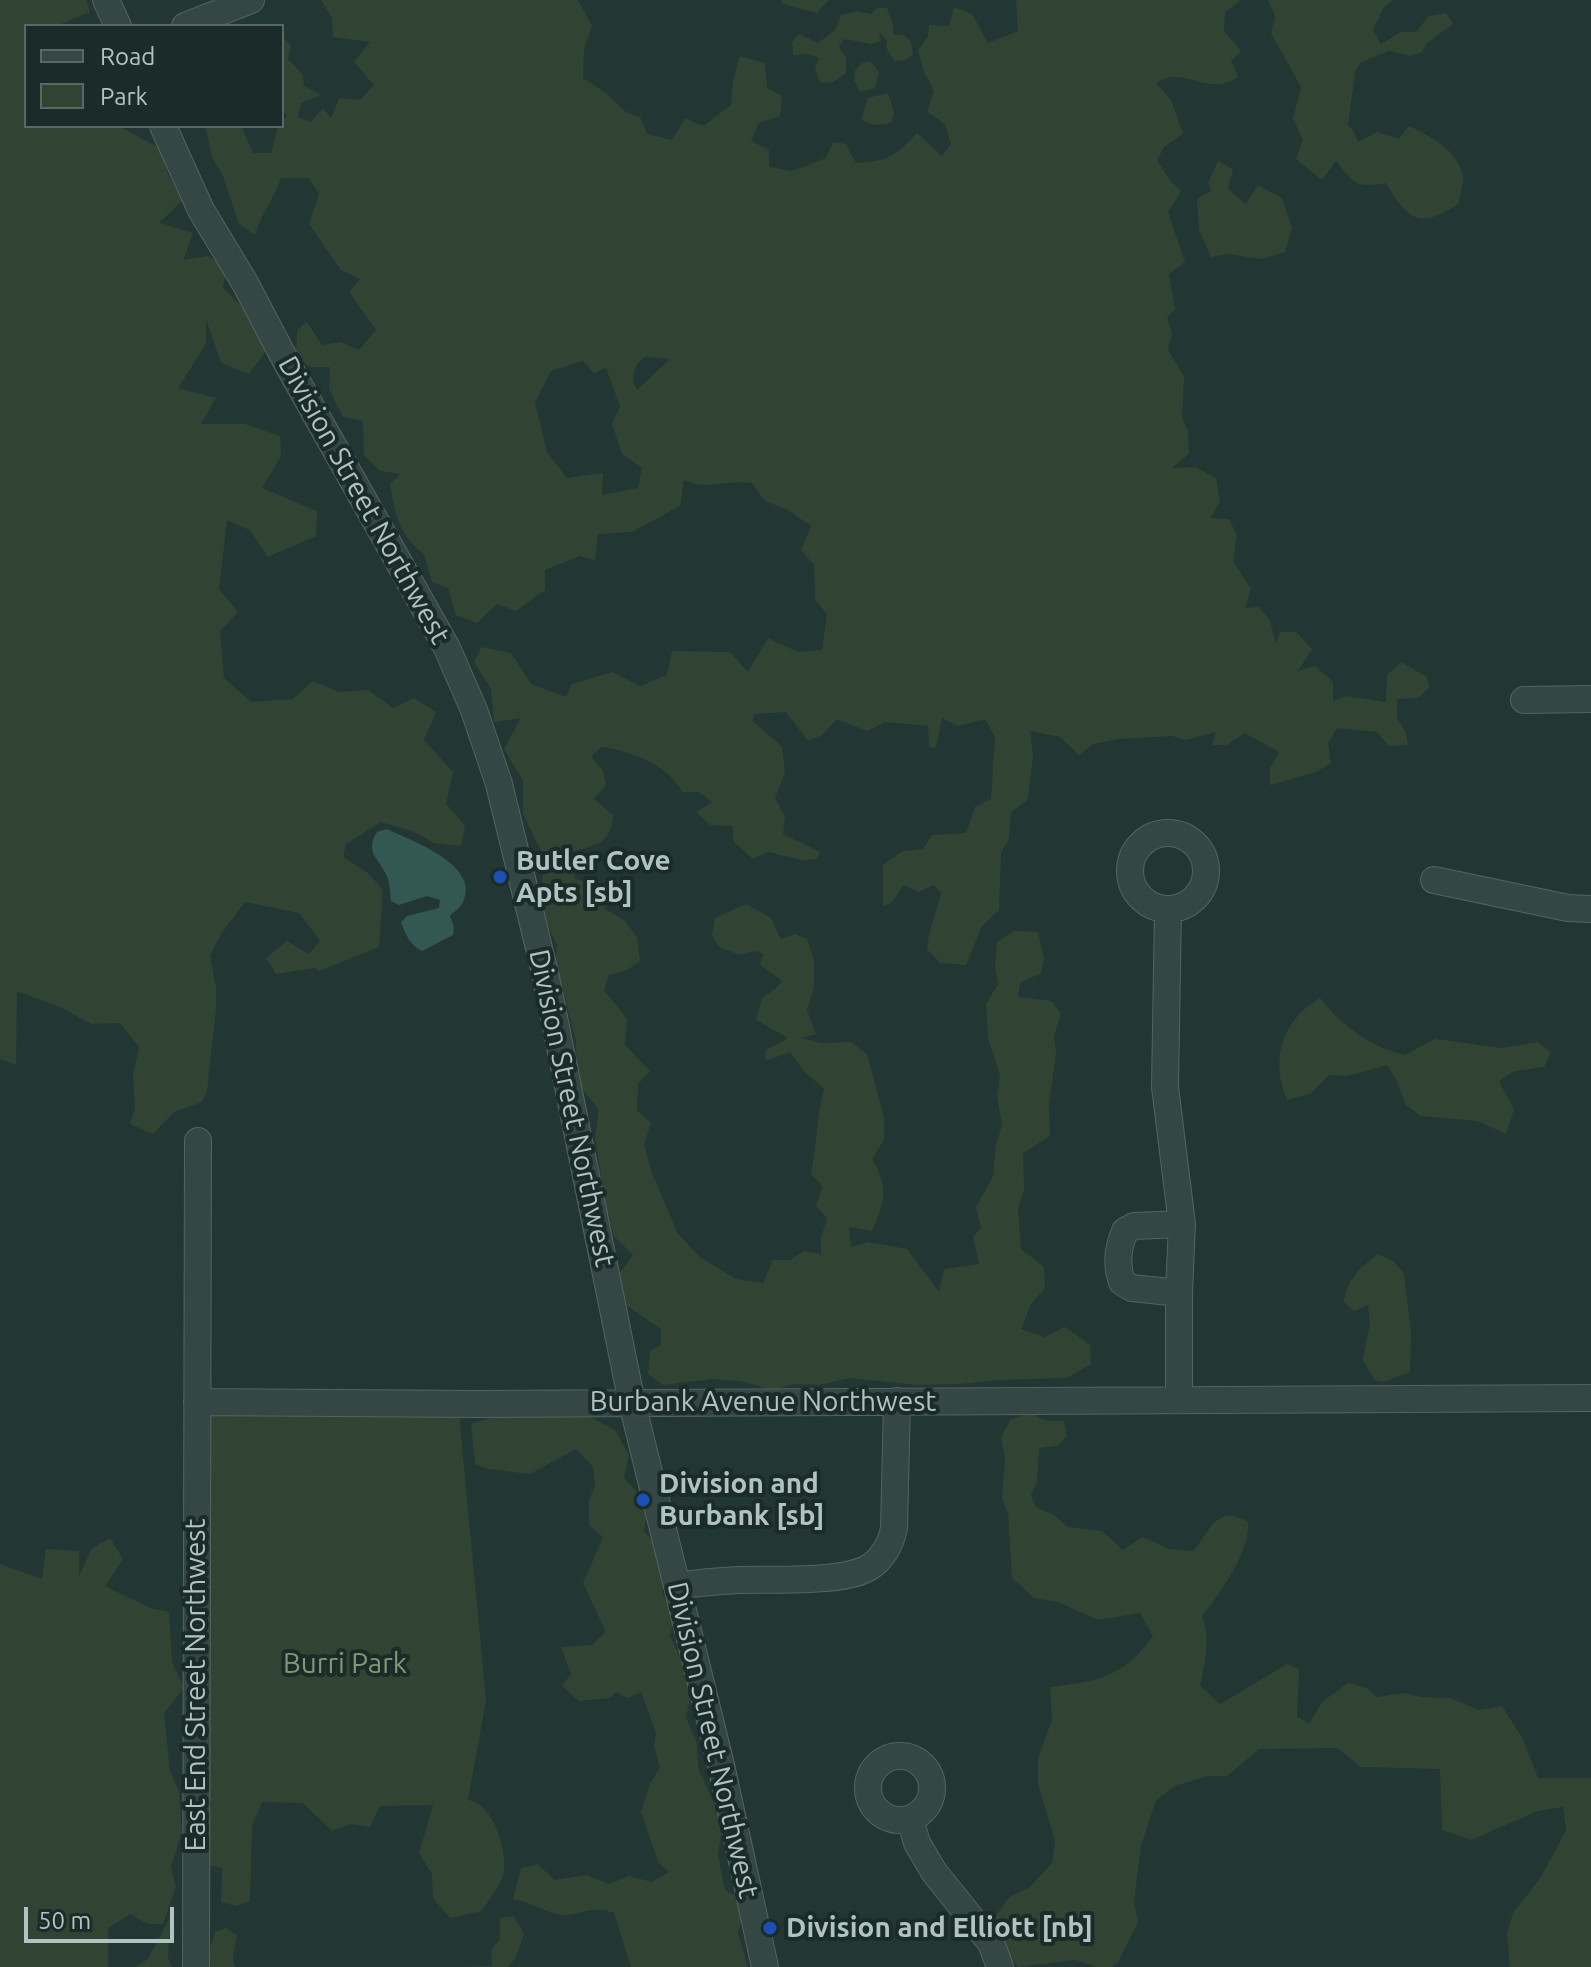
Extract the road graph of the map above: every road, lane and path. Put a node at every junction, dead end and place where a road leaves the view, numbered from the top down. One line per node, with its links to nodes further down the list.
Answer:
1 (106, 0): 3 (street)
2 (251, 0): 4 (street)
3 (117, 24)
4 (190, 24)
5 (164, 128): 18 (street, Division Street Northwest)
6 (1591, 699): 7 (street)
7 (1524, 700)
8 (1434, 880): 10 (street)
9 (1168, 909): 12 (street)
10 (1591, 909)
11 (198, 1141): 17 (street)
12 (1182, 1224): 13 (street); 13 (street)
13 (1179, 1293): 15 (street)
14 (1591, 1398): 15 (street, Burbank Avenue Northwest)
15 (1179, 1399): 16 (street, Burbank Avenue Northwest)
16 (897, 1401): 18 (street, Burbank Avenue Northwest); 19 (street)
17 (197, 1402): 18 (street, Burbank Avenue Northwest); 21 (street, East End Street Northwest)
18 (632, 1403): 19 (street, Division Street Northwest)
19 (677, 1586): 22 (street, Division Street Northwest)
20 (910, 1819): 23 (street)
21 (196, 1967)
22 (765, 1967)
23 (1000, 1967)

